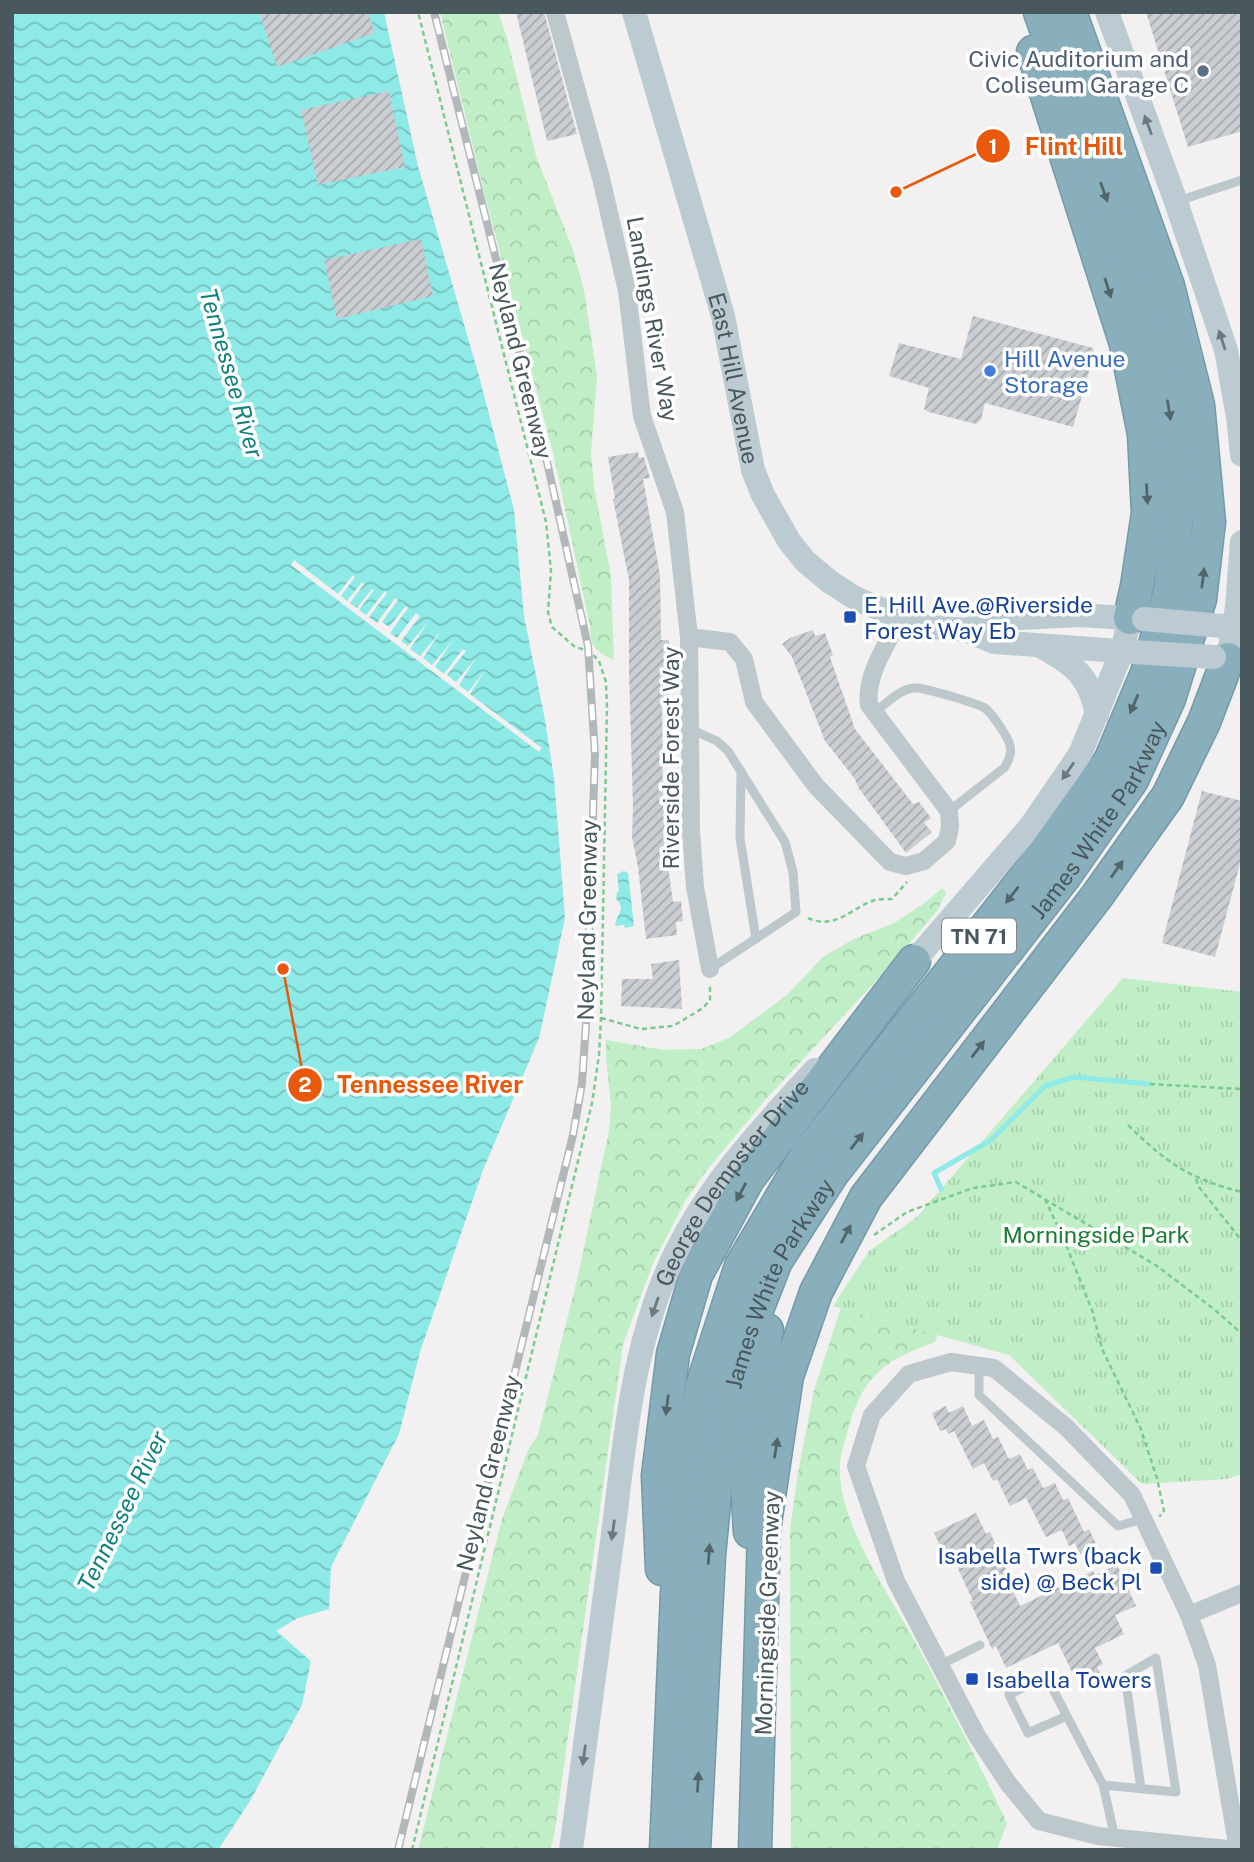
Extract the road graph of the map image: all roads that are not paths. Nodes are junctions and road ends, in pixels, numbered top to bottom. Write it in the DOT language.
graph roads {
  1 [pos="555,12"];
  2 [pos="634,12"];
  3 [pos="1021,12"];
  4 [pos="1040,12"];
  5 [pos="1070,12"];
  6 [pos="1107,12"];
  7 [pos="1242,180"];
  8 [pos="1176,202"];
  9 [pos="1242,455"];
  10 [pos="1242,542"];
  11 [pos="1241,558"];
  12 [pos="900,618"];
  13 [pos="1137,618"];
  14 [pos="1232,627"];
  15 [pos="966,630"];
  16 [pos="689,637"];
  17 [pos="1038,645"];
  18 [pos="1128,652"];
  19 [pos="1228,659"];
  20 [pos="875,712"];
  21 [pos="1097,715"];
  22 [pos="690,729"];
  23 [pos="741,771"];
  24 [pos="949,811"];
  25 [pos="755,939"];
  26 [pos="914,961"];
  27 [pos="710,969"];
  28 [pos="832,1174"];
  29 [pos="979,1366"];
  30 [pos="1143,1519"];
  31 [pos="1242,1593"];
  32 [pos="1189,1615"];
  33 [pos="980,1646"];
  34 [pos="760,1663"];
  35 [pos="940,1665"];
  36 [pos="1067,1716"];
  37 [pos="1103,1785"];
  38 [pos="1141,1788"];
  39 [pos="669,1794"];
  40 [pos="1115,1838"];
  41 [pos="666,1849"];
  42 [pos="755,1849"];
  43 [pos="571,1850"];
  44 [pos="694,1850"];
  45 [pos="1238,1850"];
  1 -- 16 [label="street, Landings River Way"];
  2 -- 12 [label="main road, East Hill Avenue"];
  3 -- 13 [label="highway, one-way"];
  4 -- 39 [label="highway, James White Parkway / TN 71, one-way"];
  28 -- 5 [label="highway, James White Parkway / TN 71, one-way"];
  8 -- 6 [label="main road, one-way"];
  7 -- 8 [label="lane"];
  9 -- 8 [label="main road, one-way"];
  10 -- 11 [label="main road"];
  11 -- 14 [label="main road"];
  12 -- 15 [label="main road, East Hill Avenue"];
  12 -- 20 [label="street"];
  13 -- 14 [label="main road, East Hill Avenue, bridge"];
  13 -- 15 [label="main road, East Hill Avenue"];
  13 -- 18 [label="main road, George Dempster Drive"];
  14 -- 19 [label="main road"];
  15 -- 17 [label="main road, East Hill Avenue"];
  16 -- 22 [label="street, Riverside Forest Way"];
  16 -- 24 [label="street, Riverside Forest Way"];
  17 -- 18 [label="main road, East Hill Avenue"];
  17 -- 21 [label="main road"];
  18 -- 19 [label="main road, East Hill Avenue, bridge"];
  18 -- 21 [label="main road, George Dempster Drive"];
  34 -- 19 [label="highway, one-way"];
  20 -- 24 [label="street"];
  20 -- 24 [label="lane"];
  21 -- 26 [label="main road, George Dempster Drive, one-way"];
  22 -- 23 [label="lane"];
  22 -- 27 [label="street, Riverside Forest Way"];
  23 -- 25 [label="lane"];
  23 -- 25 [label="lane"];
  25 -- 27 [label="lane"];
  26 -- 39 [label="highway, one-way"];
  26 -- 43 [label="main road, George Dempster Drive, one-way"];
  28 -- 34 [label="highway"];
  44 -- 28 [label="highway, James White Parkway / TN 71, one-way"];
  29 -- 30 [label="street"];
  29 -- 30 [label="lane"];
  29 -- 35 [label="street"];
  30 -- 32 [label="street"];
  31 -- 32 [label="street"];
  32 -- 45 [label="street"];
  33 -- 35 [label="lane"];
  34 -- 42 [label="highway"];
  35 -- 40 [label="street"];
  36 -- 36 [label="lane"];
  36 -- 37 [label="lane"];
  37 -- 38 [label="lane"];
  37 -- 40 [label="lane"];
  38 -- 38 [label="lane"];
  39 -- 41 [label="highway, James White Parkway / TN 71"];
  40 -- 45 [label="street"];
}
